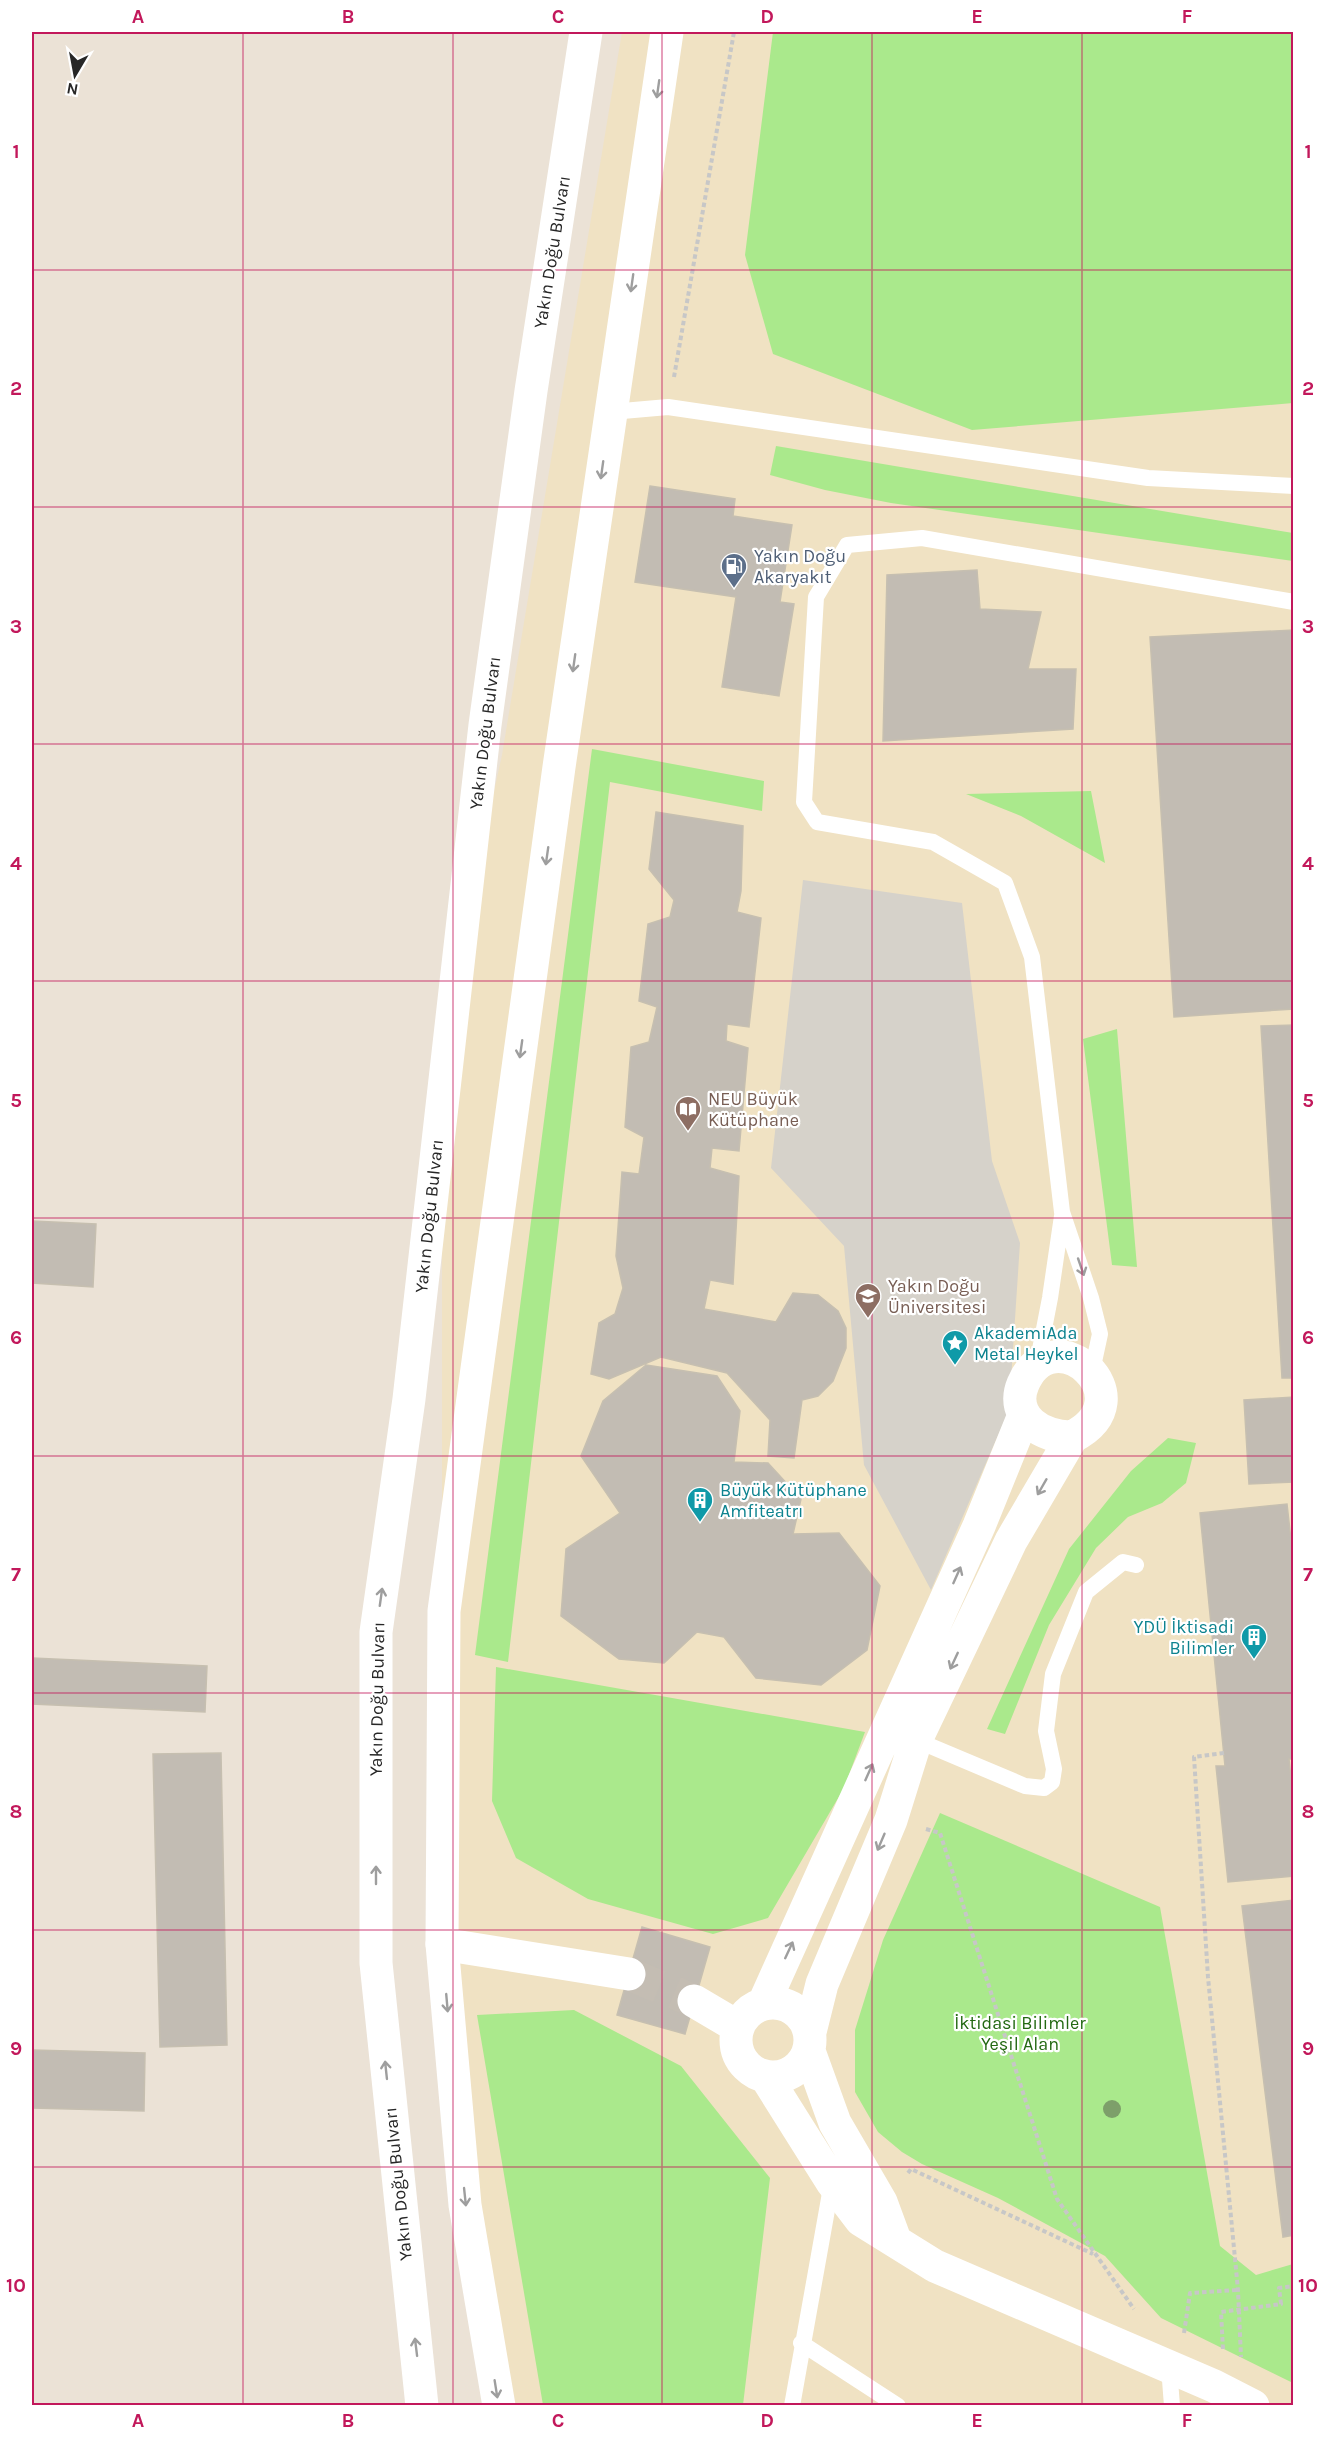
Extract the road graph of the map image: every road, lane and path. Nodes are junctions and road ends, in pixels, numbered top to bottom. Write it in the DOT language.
graph roads {
  1 [pos="586,32"];
  2 [pos="666,32"];
  3 [pos="734,32"];
  4 [pos="668,407"];
  5 [pos="610,412"];
  6 [pos="1293,486"];
  7 [pos="1293,602"];
  8 [pos="1062,1212"];
  9 [pos="1036,1366"];
  10 [pos="1092,1371"];
  11 [pos="1024,1415"];
  12 [pos="1072,1437"];
  13 [pos="1136,1565"];
  14 [pos="916,1740"];
  15 [pos="1224,1753"];
  16 [pos="891,1820"];
  17 [pos="442,1944"];
  18 [pos="629,1974"];
  19 [pos="694,2001"];
  20 [pos="764,2003"];
  21 [pos="738,2027"];
  22 [pos="810,2041"];
  23 [pos="766,2076"];
  24 [pos="832,2182"];
  25 [pos="881,2202"];
  26 [pos="895,2241"];
  27 [pos="1094,2254"];
  28 [pos="1293,2286"];
  29 [pos="1238,2290"];
  30 [pos="1138,2314"];
  31 [pos="1173,2333"];
  32 [pos="801,2343"];
  33 [pos="1242,2359"];
  34 [pos="1223,2361"];
  35 [pos="1168,2367"];
  36 [pos="422,2406"];
  37 [pos="499,2406"];
  38 [pos="792,2406"];
  39 [pos="898,2406"];
  40 [pos="1172,2406"];
  41 [pos="1253,2406"];
  36 -- 1 [label="main road, Yakın Doğu Bulvarı, one-way"];
  2 -- 5 [label="main road, one-way"];
  3 -- 4 [label="path"];
  4 -- 5 [label="lane"];
  4 -- 6 [label="lane"];
  5 -- 17 [label="main road, one-way"];
  7 -- 8 [label="lane"];
  8 -- 9 [label="lane"];
  8 -- 10 [label="lane, one-way"];
  9 -- 10 [label="main road"];
  9 -- 11 [label="main road"];
  10 -- 12 [label="main road"];
  11 -- 12 [label="main road"];
  20 -- 11 [label="main road, one-way"];
  12 -- 14 [label="main road, one-way"];
  13 -- 14 [label="lane"];
  14 -- 16 [label="main road"];
  15 -- 29 [label="path"];
  16 -- 22 [label="main road, one-way"];
  16 -- 27 [label="path"];
  17 -- 18 [label="main road"];
  17 -- 37 [label="main road, one-way"];
  19 -- 21 [label="main road"];
  20 -- 21 [label="main road"];
  20 -- 22 [label="main road"];
  21 -- 23 [label="main road"];
  22 -- 23 [label="main road"];
  22 -- 25 [label="main road"];
  23 -- 24 [label="main road"];
  24 -- 26 [label="main road"];
  24 -- 32 [label="lane"];
  25 -- 26 [label="main road"];
  25 -- 27 [label="path"];
  26 -- 35 [label="main road"];
  27 -- 30 [label="path"];
  28 -- 34 [label="path"];
  29 -- 31 [label="path"];
  29 -- 33 [label="path"];
  32 -- 38 [label="lane"];
  32 -- 39 [label="lane"];
  35 -- 40 [label="lane"];
  35 -- 41 [label="main road"];
}
